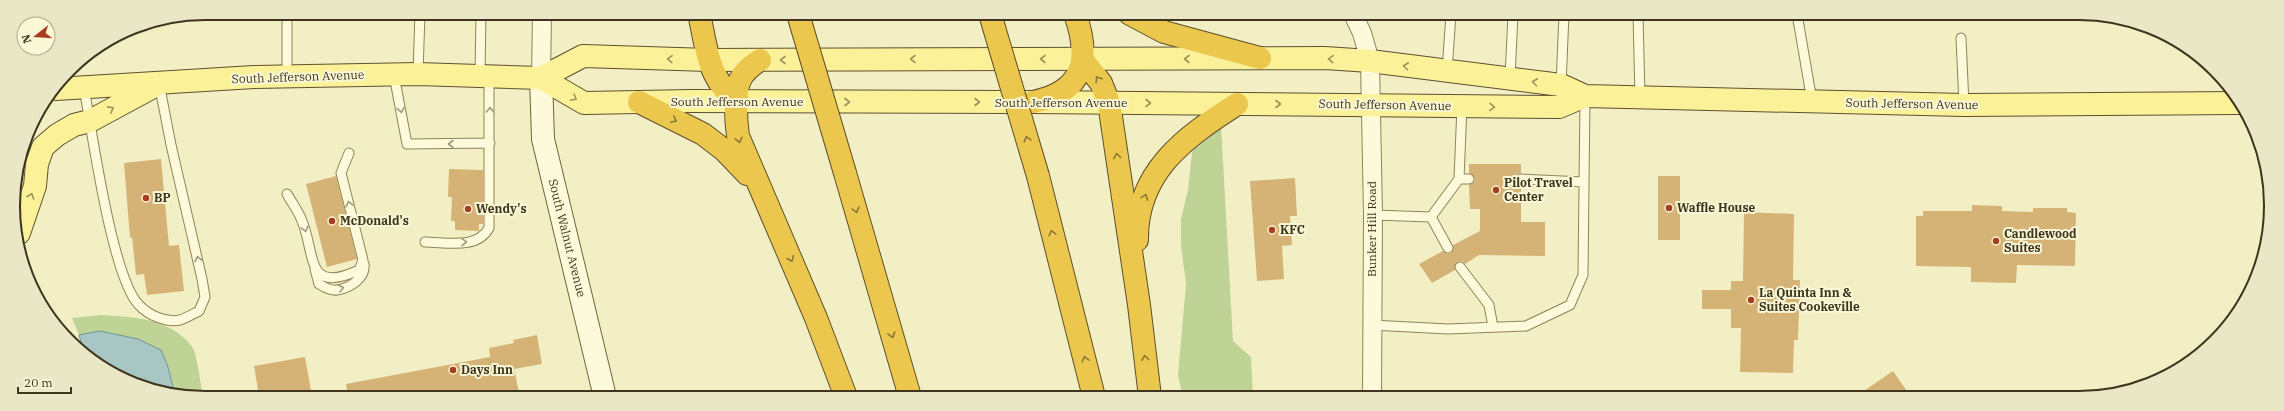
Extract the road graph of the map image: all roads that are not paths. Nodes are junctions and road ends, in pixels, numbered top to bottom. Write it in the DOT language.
graph roads {
  1 [pos="287,20"];
  2 [pos="420,20"];
  3 [pos="481,20"];
  4 [pos="542,20"];
  5 [pos="700,20"];
  6 [pos="800,20"];
  7 [pos="992,20"];
  8 [pos="1077,20"];
  9 [pos="1141,20"];
  10 [pos="1355,20"];
  11 [pos="1450,20"];
  12 [pos="1513,20"];
  13 [pos="1564,20"];
  14 [pos="1638,20"];
  15 [pos="1798,20"];
  16 [pos="1960,38"];
  17 [pos="1260,58"];
  18 [pos="1082,59"];
  19 [pos="709,60"];
  20 [pos="760,60"];
  21 [pos="1370,62"];
  22 [pos="1447,71"];
  23 [pos="418,74"];
  24 [pos="394,75"];
  25 [pos="485,76"];
  26 [pos="287,77"];
  27 [pos="541,78"];
  28 [pos="1510,78"];
  29 [pos="159,83"];
  30 [pos="1561,85"];
  31 [pos="84,88"];
  32 [pos="61,90"];
  33 [pos="1585,96"];
  34 [pos="1640,97"];
  35 [pos="738,101"];
  36 [pos="1812,101"];
  37 [pos="639,102"];
  38 [pos="1033,102"];
  39 [pos="1109,103"];
  40 [pos="1237,104"];
  41 [pos="2234,104"];
  42 [pos="1371,105"];
  43 [pos="1964,105"];
  44 [pos="1462,106"];
  45 [pos="90,121"];
  46 [pos="490,143"];
  47 [pos="350,153"];
  48 [pos="1458,179"];
  49 [pos="1469,179"];
  50 [pos="1521,179"];
  51 [pos="1584,182"];
  52 [pos="760,187"];
  53 [pos="287,194"];
  54 [pos="1373,215"];
  55 [pos="1431,217"];
  56 [pos="21,226"];
  57 [pos="425,242"];
  58 [pos="1448,248"];
  59 [pos="363,260"];
  60 [pos="1460,267"];
  61 [pos="315,269"];
  62 [pos="1139,305"];
  63 [pos="1371,325"];
  64 [pos="1493,327"];
  65 [pos="604,391"];
  66 [pos="844,391"];
  67 [pos="908,391"];
  68 [pos="1092,391"];
  69 [pos="1149,391"];
  70 [pos="1372,391"];
  1 -- 26 [label="lane"];
  2 -- 23 [label="lane"];
  3 -- 25 [label="lane"];
  4 -- 27 [label="street"];
  5 -- 19 [label="highway"];
  6 -- 67 [label="highway, one-way, bridge"];
  68 -- 7 [label="highway, one-way, bridge"];
  8 -- 18 [label="highway"];
  9 -- 17 [label="highway"];
  10 -- 21 [label="street, Bunker Hill Road"];
  11 -- 22 [label="lane"];
  12 -- 28 [label="lane"];
  13 -- 30 [label="lane"];
  14 -- 34 [label="lane"];
  15 -- 36 [label="lane"];
  16 -- 43 [label="lane"];
  17 -- 18 [label="main road, South Jefferson Avenue, one-way"];
  21 -- 17 [label="main road, South Jefferson Avenue, one-way"];
  18 -- 20 [label="main road, South Jefferson Avenue, one-way"];
  18 -- 38 [label="highway"];
  39 -- 18 [label="highway, one-way"];
  19 -- 20 [label="main road, South Jefferson Avenue"];
  19 -- 27 [label="main road, South Jefferson Avenue, one-way"];
  19 -- 35 [label="highway"];
  20 -- 35 [label="highway"];
  22 -- 21 [label="main road, South Jefferson Avenue, one-way"];
  21 -- 42 [label="street, Bunker Hill Road"];
  22 -- 28 [label="main road, South Jefferson Avenue"];
  23 -- 24 [label="main road, South Jefferson Avenue"];
  23 -- 25 [label="main road, South Jefferson Avenue"];
  24 -- 26 [label="main road, South Jefferson Avenue"];
  24 -- 46 [label="lane"];
  25 -- 27 [label="main road, South Jefferson Avenue"];
  46 -- 25 [label="lane, one-way"];
  26 -- 29 [label="main road, South Jefferson Avenue"];
  27 -- 37 [label="main road, South Jefferson Avenue, one-way"];
  27 -- 65 [label="street, South Walnut Avenue"];
  30 -- 28 [label="main road, South Jefferson Avenue, one-way"];
  29 -- 31 [label="main road, South Jefferson Avenue"];
  45 -- 29 [label="main road, one-way"];
  45 -- 29 [label="lane, one-way"];
  30 -- 33 [label="main road, South Jefferson Avenue"];
  31 -- 32 [label="main road, South Jefferson Avenue"];
  31 -- 45 [label="lane"];
  33 -- 34 [label="main road, South Jefferson Avenue"];
  44 -- 33 [label="main road, South Jefferson Avenue, one-way"];
  33 -- 51 [label="lane"];
  34 -- 36 [label="main road, South Jefferson Avenue"];
  35 -- 37 [label="main road, South Jefferson Avenue"];
  35 -- 38 [label="main road, South Jefferson Avenue, one-way"];
  35 -- 52 [label="highway, one-way"];
  36 -- 43 [label="main road, South Jefferson Avenue"];
  37 -- 52 [label="highway, one-way"];
  38 -- 39 [label="main road, South Jefferson Avenue"];
  39 -- 40 [label="main road, South Jefferson Avenue, one-way"];
  62 -- 39 [label="highway, one-way"];
  40 -- 42 [label="main road, South Jefferson Avenue, one-way"];
  62 -- 40 [label="highway, one-way"];
  41 -- 43 [label="main road, South Jefferson Avenue"];
  42 -- 44 [label="main road, South Jefferson Avenue"];
  42 -- 54 [label="street, Bunker Hill Road"];
  44 -- 48 [label="lane"];
  56 -- 45 [label="main road, one-way"];
  57 -- 46 [label="lane, one-way"];
  59 -- 47 [label="lane, one-way"];
  48 -- 49 [label="lane"];
  48 -- 55 [label="lane"];
  50 -- 51 [label="lane"];
  51 -- 64 [label="lane"];
  52 -- 66 [label="highway, one-way"];
  53 -- 61 [label="lane, one-way"];
  54 -- 55 [label="lane"];
  54 -- 63 [label="street, Bunker Hill Road"];
  55 -- 58 [label="lane"];
  59 -- 61 [label="lane"];
  61 -- 59 [label="lane, one-way"];
  60 -- 64 [label="lane"];
  69 -- 62 [label="highway, one-way"];
  63 -- 64 [label="lane"];
  63 -- 70 [label="street, Bunker Hill Road"];
}
